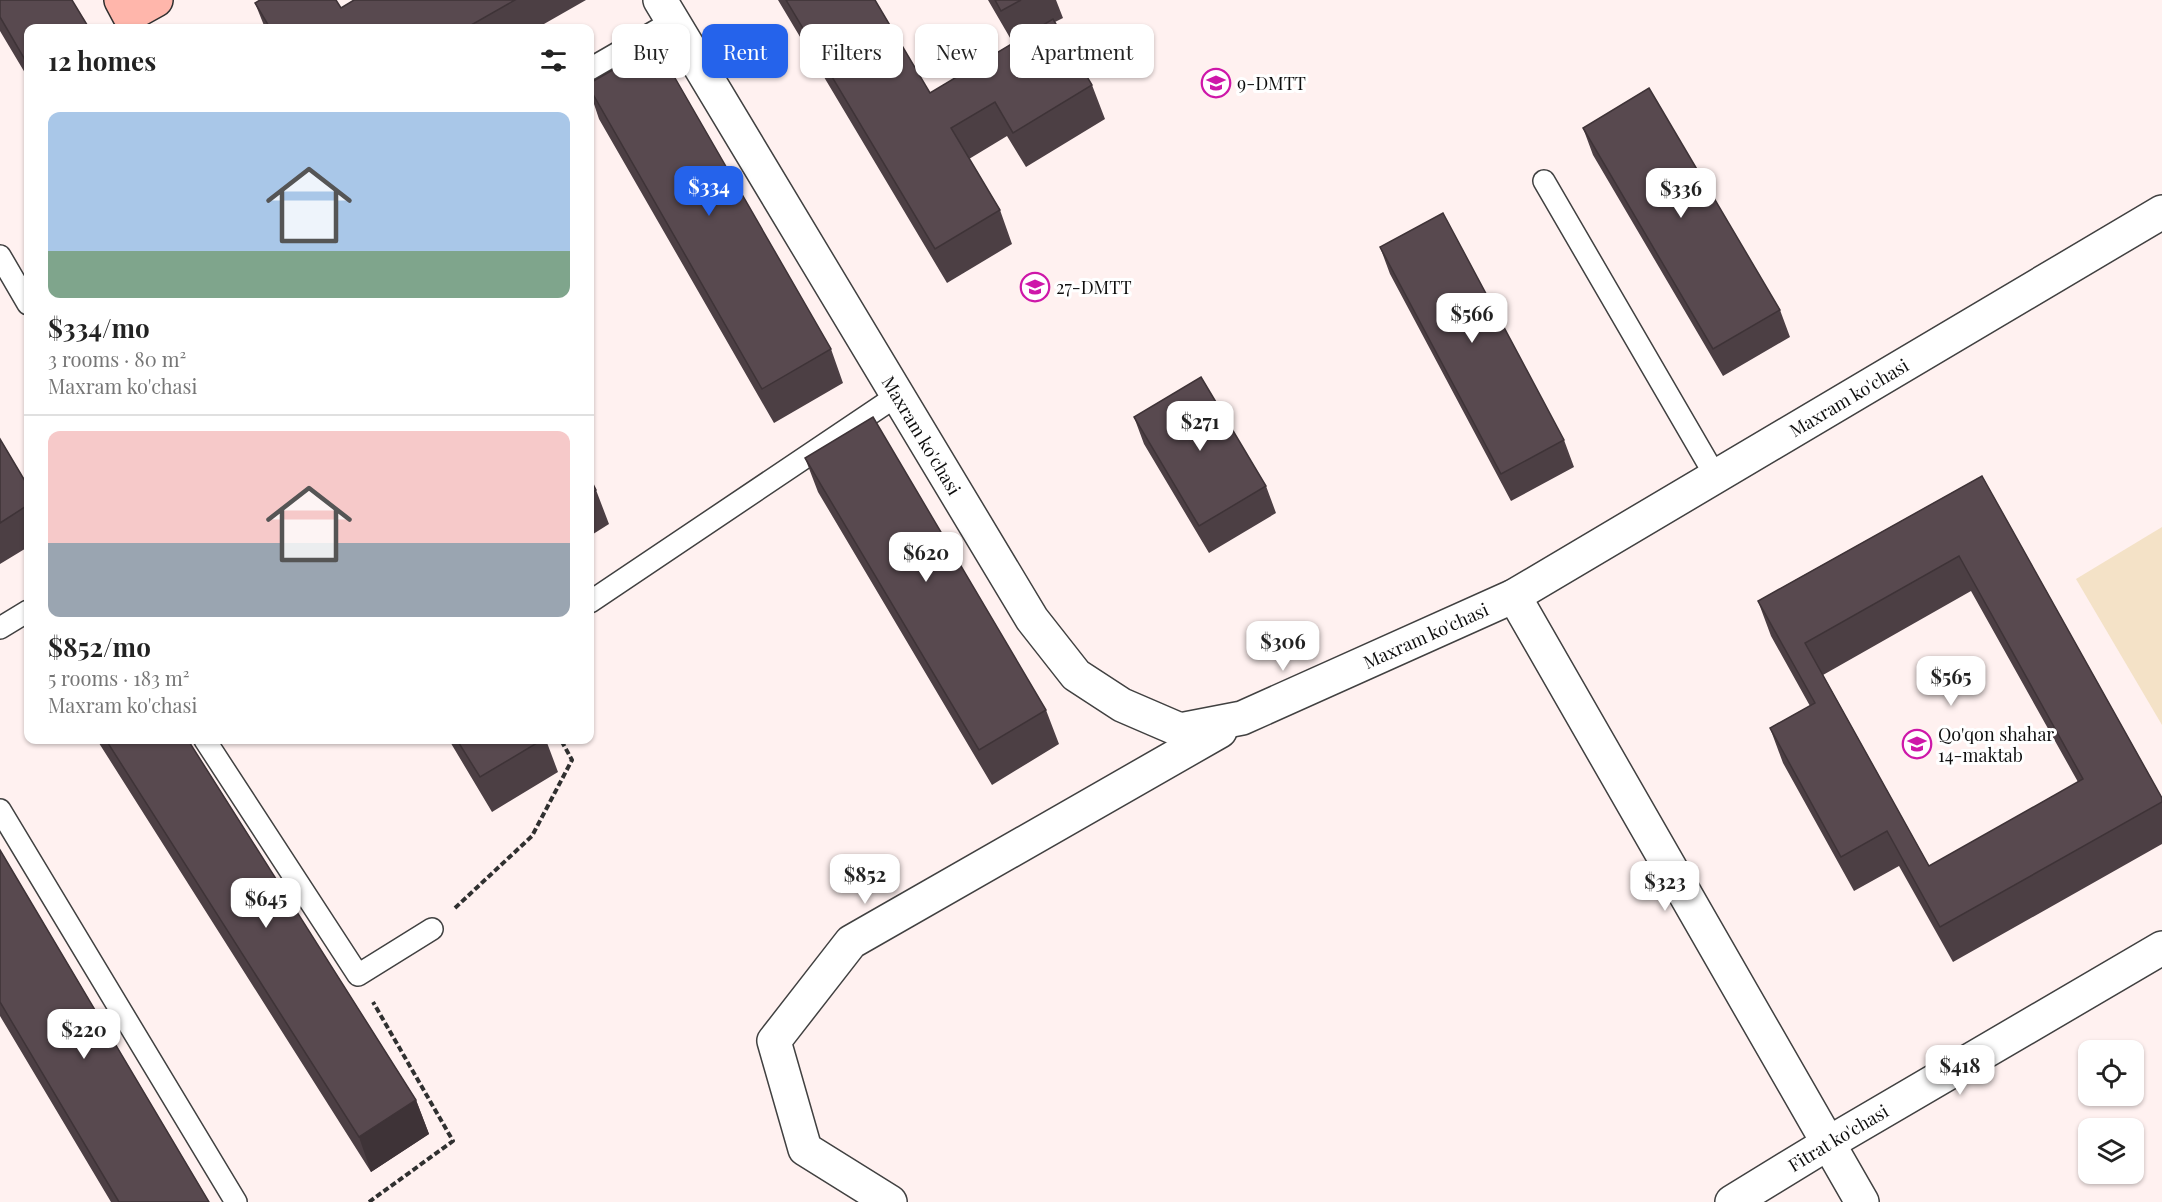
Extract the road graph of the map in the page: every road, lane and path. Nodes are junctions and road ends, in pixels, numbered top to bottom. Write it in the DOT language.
graph roads {
  1 [pos="666,11"];
  2 [pos="594,66"];
  3 [pos="1544,181"];
  4 [pos="2162,212"];
  5 [pos="0,256"];
  6 [pos="24,297"];
  7 [pos="898,395"];
  8 [pos="1716,477"];
  9 [pos="1514,596"];
  10 [pos="594,599"];
  11 [pos="24,613"];
  12 [pos="0,628"];
  13 [pos="1242,718"];
  14 [pos="208,744"];
  15 [pos="563,744"];
  16 [pos="0,810"];
  17 [pos="432,929"];
  18 [pos="2162,948"];
  19 [pos="358,975"];
  20 [pos="1827,1144"];
  21 [pos="236,1202"];
  22 [pos="369,1202"];
  23 [pos="890,1202"];
  24 [pos="1732,1202"];
  25 [pos="1862,1202"];
  1 -- 2 [label="lane"];
  1 -- 7 [label="street, Maxram ko'chasi"];
  3 -- 8 [label="lane"];
  4 -- 8 [label="street, Maxram ko'chasi"];
  5 -- 6 [label="lane"];
  7 -- 10 [label="lane"];
  7 -- 13 [label="street, Maxram ko'chasi"];
  8 -- 9 [label="street, Maxram ko'chasi"];
  9 -- 13 [label="street, Maxram ko'chasi"];
  9 -- 20 [label="street"];
  11 -- 12 [label="lane"];
  13 -- 23 [label="street"];
  14 -- 19 [label="lane"];
  15 -- 17 [label="path"];
  16 -- 21 [label="lane"];
  17 -- 19 [label="lane"];
  18 -- 20 [label="street, Fitrat ko'chasi"];
  19 -- 22 [label="path"];
  20 -- 24 [label="street, Fitrat ko'chasi"];
  20 -- 25 [label="street"];
}
